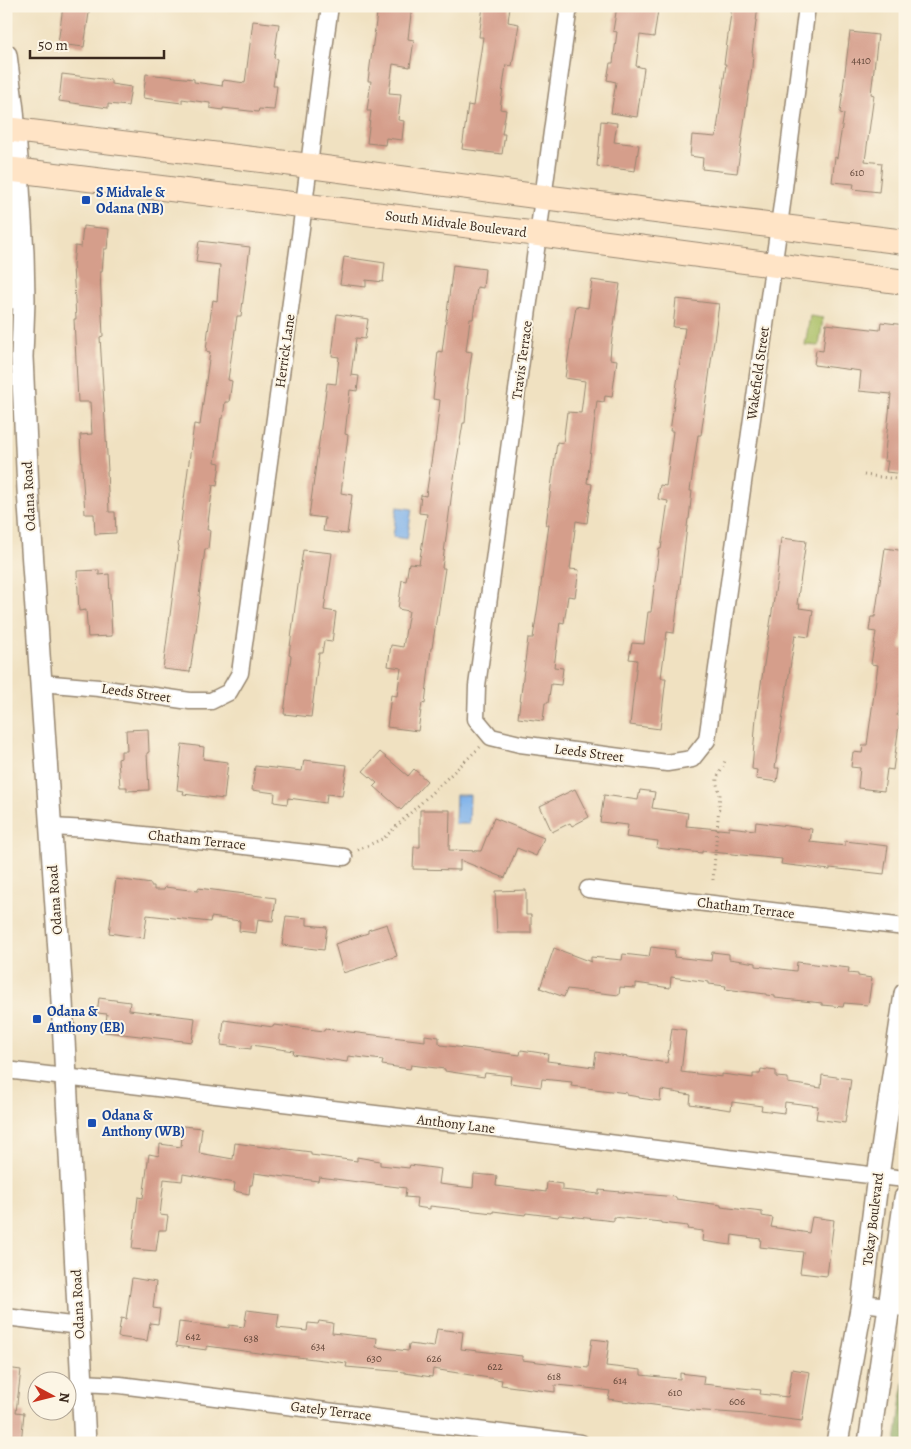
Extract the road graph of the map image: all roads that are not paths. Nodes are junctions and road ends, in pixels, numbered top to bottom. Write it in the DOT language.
graph roads {
  1 [pos="330,6"];
  2 [pos="569,6"];
  3 [pos="807,6"];
  4 [pos="6,55"];
  5 [pos="10,130"];
  6 [pos="310,166"];
  7 [pos="12,170"];
  8 [pos="543,197"];
  9 [pos="304,206"];
  10 [pos="779,226"];
  11 [pos="538,234"];
  12 [pos="6,235"];
  13 [pos="905,242"];
  14 [pos="774,264"];
  15 [pos="905,282"];
  16 [pos="22,357"];
  17 [pos="41,683"];
  18 [pos="229,692"];
  19 [pos="476,714"];
  20 [pos="707,740"];
  21 [pos="51,827"];
  22 [pos="344,857"];
  23 [pos="588,889"];
  24 [pos="905,927"];
  25 [pos="905,994"];
  26 [pos="6,1070"];
  27 [pos="65,1077"];
  28 [pos="878,1176"];
  29 [pos="905,1179"];
  30 [pos="905,1198"];
  31 [pos="862,1303"];
  32 [pos="897,1308"];
  33 [pos="6,1317"];
  34 [pos="79,1326"];
  35 [pos="82,1383"];
  36 [pos="85,1443"];
  37 [pos="581,1443"];
  38 [pos="837,1443"];
  39 [pos="870,1443"];
  1 -- 6 [label="street, Herrick Lane"];
  2 -- 8 [label="street, Travis Terrace"];
  3 -- 10 [label="street, Wakefield Street"];
  4 -- 5 [label="street, Odana Road"];
  5 -- 6 [label="main road"];
  5 -- 7 [label="street, Odana Road"];
  6 -- 8 [label="main road"];
  6 -- 9 [label="street, Herrick Lane"];
  7 -- 9 [label="main road, South Midvale Boulevard"];
  7 -- 16 [label="street, Odana Road"];
  8 -- 10 [label="main road"];
  8 -- 11 [label="street, Travis Terrace"];
  9 -- 11 [label="main road, South Midvale Boulevard"];
  9 -- 18 [label="street, Herrick Lane"];
  10 -- 13 [label="main road"];
  10 -- 14 [label="street, Wakefield Street"];
  11 -- 14 [label="main road, South Midvale Boulevard"];
  11 -- 19 [label="street, Travis Terrace"];
  12 -- 16 [label="street, Odana Road"];
  14 -- 15 [label="main road, South Midvale Boulevard"];
  14 -- 20 [label="street, Wakefield Street"];
  16 -- 17 [label="street, Odana Road"];
  17 -- 18 [label="street, Leeds Street"];
  17 -- 21 [label="street, Odana Road"];
  19 -- 20 [label="street, Leeds Street"];
  21 -- 22 [label="street, Chatham Terrace"];
  21 -- 27 [label="street, Odana Road"];
  23 -- 24 [label="street, Chatham Terrace"];
  25 -- 28 [label="street, Tokay Boulevard"];
  26 -- 27 [label="street, Anthony Lane"];
  27 -- 28 [label="street, Anthony Lane"];
  27 -- 34 [label="street, Odana Road"];
  28 -- 29 [label="street, Anthony Lane"];
  28 -- 31 [label="street, Tokay Boulevard"];
  30 -- 32 [label="street, Tokay Boulevard"];
  31 -- 32 [label="street"];
  31 -- 38 [label="street, Tokay Boulevard"];
  32 -- 39 [label="street, Tokay Boulevard"];
  33 -- 34 [label="street"];
  34 -- 35 [label="street, Odana Road"];
  35 -- 36 [label="street, Odana Road"];
  35 -- 37 [label="street, Gately Terrace"];
}
